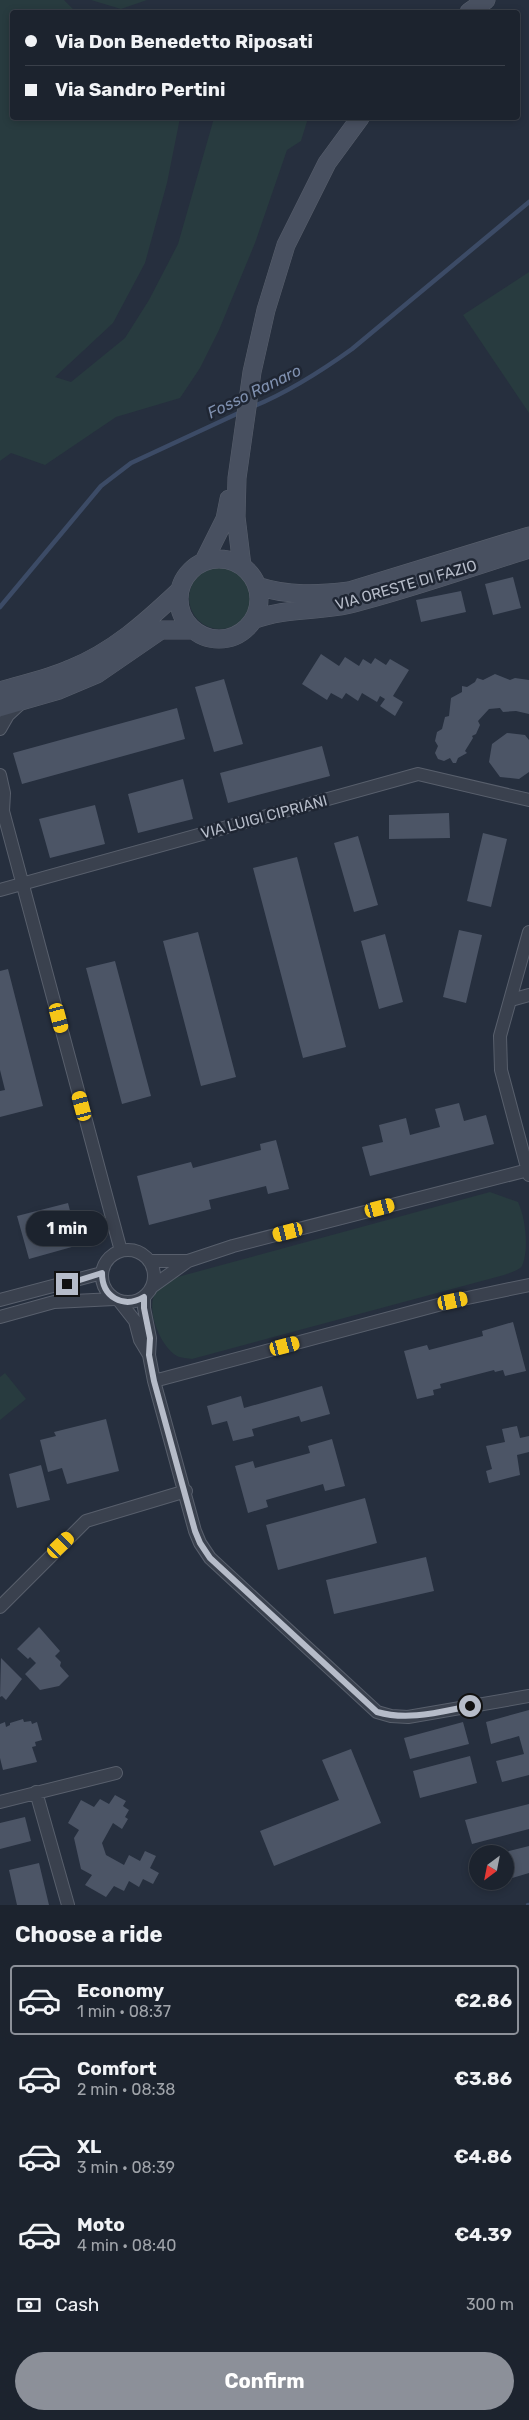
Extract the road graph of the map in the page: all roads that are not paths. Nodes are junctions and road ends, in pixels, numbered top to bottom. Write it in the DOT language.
graph roads {
  1 [pos="486,0"];
  2 [pos="472,10"];
  3 [pos="359,120"];
  4 [pos="237,478"];
  5 [pos="529,536"];
  6 [pos="529,549"];
  7 [pos="204,561"];
  8 [pos="242,566"];
  9 [pos="257,586"];
  10 [pos="179,591"];
  11 [pos="254,620"];
  12 [pos="194,630"];
  13 [pos="0,691"];
  14 [pos="24,700"];
  15 [pos="0,707"];
  16 [pos="0,729"];
  17 [pos="0,775"];
  18 [pos="529,800"];
  19 [pos="2,809"];
  20 [pos="22,884"];
  21 [pos="0,890"];
  22 [pos="529,932"];
  23 [pos="529,995"];
  24 [pos="511,1000"];
  25 [pos="528,1172"];
  26 [pos="121,1251"];
  27 [pos="149,1261"];
  28 [pos="188,1261"];
  29 [pos="102,1273"];
  30 [pos="529,1285"];
  31 [pos="153,1286"];
  32 [pos="144,1297"];
  33 [pos="0,1300"];
  34 [pos="117,1300"];
  35 [pos="0,1317"];
  36 [pos="149,1355"];
  37 [pos="154,1381"];
  38 [pos="186,1491"];
  39 [pos="0,1607"];
  40 [pos="529,1696"];
  41 [pos="116,1773"];
  42 [pos="36,1792"];
  43 [pos="0,1802"];
  44 [pos="68,1905"];
  1 -- 2 [label="main road"];
  3 -- 4 [label="main road"];
  4 -- 7 [label="main road"];
  4 -- 8 [label="main road"];
  5 -- 9 [label="main road, VIA ORESTE DI FAZIO"];
  6 -- 11 [label="main road, VIA ORESTE DI FAZIO"];
  7 -- 8 [label="main road"];
  7 -- 10 [label="main road"];
  8 -- 9 [label="main road"];
  9 -- 11 [label="main road"];
  10 -- 12 [label="main road"];
  10 -- 13 [label="main road"];
  11 -- 12 [label="main road"];
  12 -- 14 [label="main road"];
  14 -- 15 [label="main road"];
  14 -- 16 [label="street"];
  17 -- 19 [label="street"];
  18 -- 20 [label="street, VIA LUIGI CIPRIANI"];
  19 -- 20 [label="street"];
  20 -- 21 [label="street, VIA LUIGI CIPRIANI"];
  20 -- 26 [label="street"];
  22 -- 24 [label="street"];
  23 -- 24 [label="street"];
  24 -- 25 [label="street"];
  25 -- 28 [label="street"];
  26 -- 27 [label="street"];
  26 -- 29 [label="street"];
  27 -- 28 [label="street"];
  27 -- 31 [label="street"];
  28 -- 31 [label="street"];
  29 -- 33 [label="street"];
  29 -- 34 [label="street"];
  30 -- 37 [label="street"];
  31 -- 32 [label="street"];
  32 -- 34 [label="street"];
  32 -- 36 [label="street"];
  34 -- 35 [label="street"];
  34 -- 36 [label="street"];
  36 -- 37 [label="street"];
  37 -- 38 [label="street"];
  38 -- 39 [label="street"];
  38 -- 40 [label="street"];
  41 -- 42 [label="street"];
  42 -- 43 [label="street"];
  42 -- 44 [label="street"];
}
